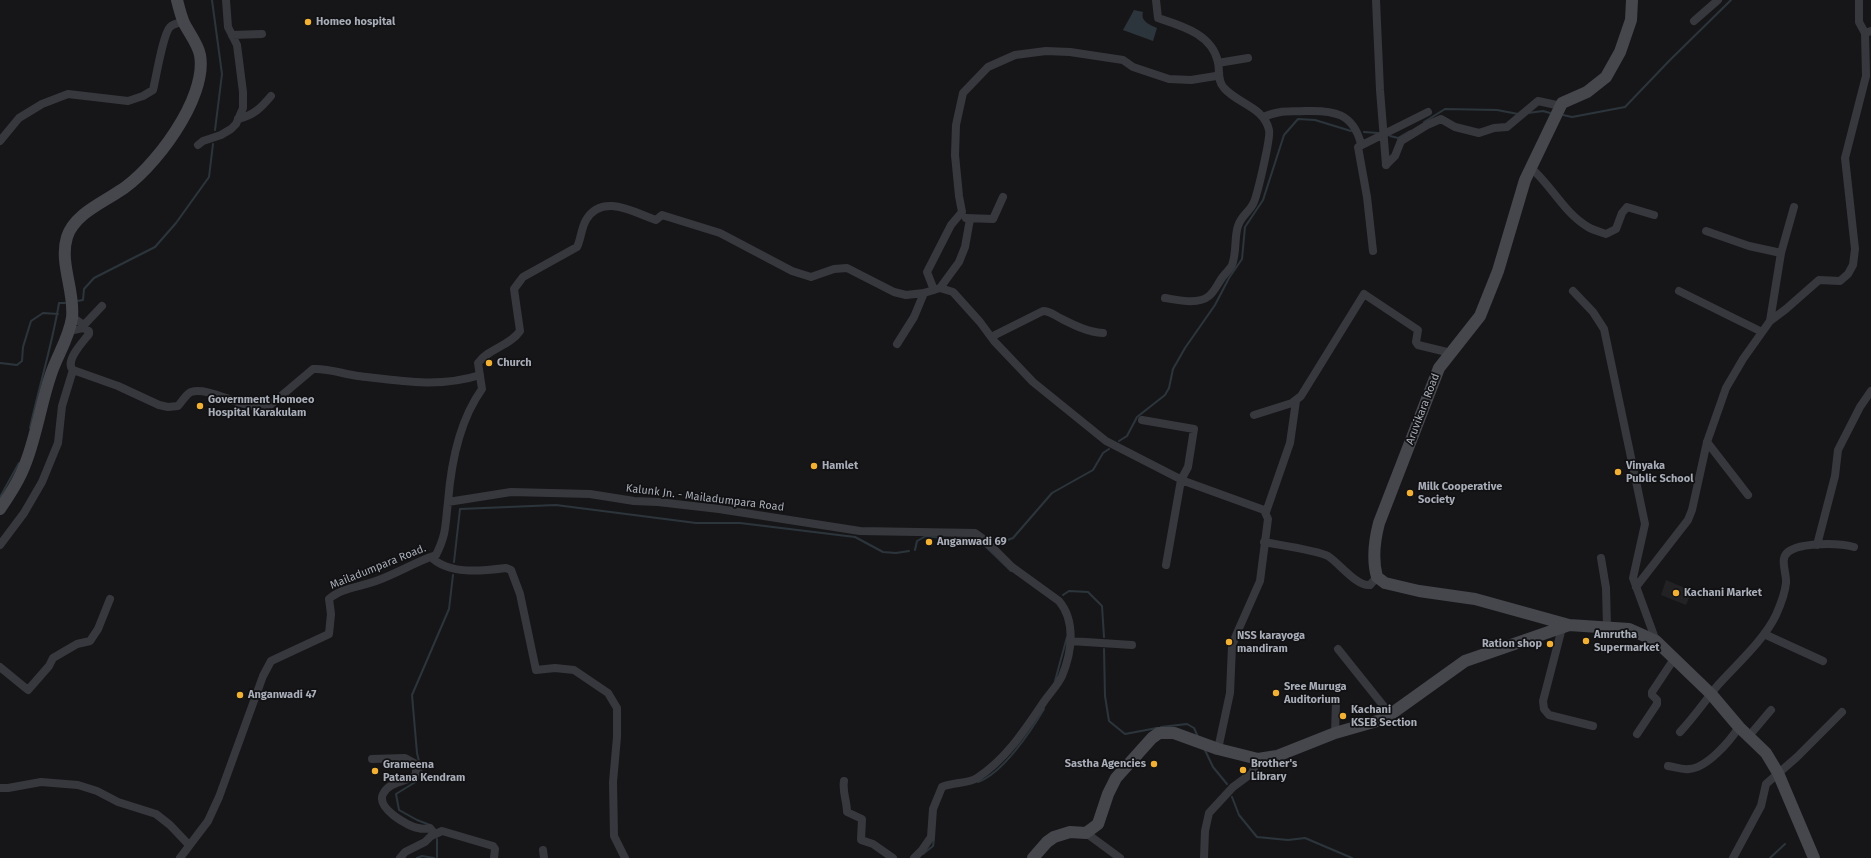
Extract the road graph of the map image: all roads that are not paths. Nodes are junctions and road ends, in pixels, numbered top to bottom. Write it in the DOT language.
graph roads {
  1 [pos="177,0"];
  2 [pos="226,0"];
  3 [pos="1156,0"];
  4 [pos="1376,0"];
  5 [pos="1632,0"];
  6 [pos="1718,0"];
  7 [pos="1859,0"];
  8 [pos="184,22"];
  9 [pos="1694,22"];
  10 [pos="1868,32"];
  11 [pos="262,34"];
  12 [pos="232,35"];
  13 [pos="1248,58"];
  14 [pos="1218,63"];
  15 [pos="1219,73"];
  16 [pos="1868,77"];
  17 [pos="271,96"];
  18 [pos="1561,106"];
  19 [pos="1428,112"];
  20 [pos="1263,117"];
  21 [pos="238,119"];
  22 [pos="1384,134"];
  23 [pos="0,141"];
  24 [pos="1361,144"];
  25 [pos="198,145"];
  26 [pos="1531,168"];
  27 [pos="1003,197"];
  28 [pos="1794,207"];
  29 [pos="962,212"];
  30 [pos="1654,216"];
  31 [pos="970,218"];
  32 [pos="1706,231"];
  33 [pos="1372,251"];
  34 [pos="1781,253"];
  35 [pos="937,289"];
  36 [pos="1572,291"];
  37 [pos="1679,291"];
  38 [pos="924,293"];
  39 [pos="1166,298"];
  40 [pos="102,306"];
  41 [pos="72,317"];
  42 [pos="1770,321"];
  43 [pos="69,331"];
  44 [pos="1103,332"];
  45 [pos="1762,332"];
  46 [pos="991,337"];
  47 [pos="897,344"];
  48 [pos="1451,353"];
  49 [pos="73,370"];
  50 [pos="480,376"];
  51 [pos="1871,391"];
  52 [pos="1296,401"];
  53 [pos="1254,415"];
  54 [pos="1142,420"];
  55 [pos="1706,442"];
  56 [pos="1181,480"];
  57 [pos="1748,494"];
  58 [pos="448,502"];
  59 [pos="0,509"];
  60 [pos="1266,512"];
  61 [pos="1264,542"];
  62 [pos="0,545"];
  63 [pos="1817,545"];
  64 [pos="1854,547"];
  65 [pos="431,557"];
  66 [pos="1601,558"];
  67 [pos="1166,565"];
  68 [pos="1377,577"];
  69 [pos="1636,587"];
  70 [pos="110,599"];
  71 [pos="1565,627"];
  72 [pos="1607,627"];
  73 [pos="1764,634"];
  74 [pos="1070,641"];
  75 [pos="1656,641"];
  76 [pos="1132,645"];
  77 [pos="1338,649"];
  78 [pos="1674,660"];
  79 [pos="1823,661"];
  80 [pos="0,667"];
  81 [pos="1711,694"];
  82 [pos="1336,701"];
  83 [pos="1771,710"];
  84 [pos="1842,712"];
  85 [pos="1390,714"];
  86 [pos="1593,726"];
  87 [pos="1739,727"];
  88 [pos="1680,732"];
  89 [pos="1335,733"];
  90 [pos="1636,734"];
  91 [pos="1749,736"];
  92 [pos="1218,749"];
  93 [pos="372,759"];
  94 [pos="1258,759"];
  95 [pos="1668,766"];
  96 [pos="1778,773"];
  97 [pos="844,782"];
  98 [pos="0,788"];
  99 [pos="1086,833"];
  100 [pos="435,834"];
  101 [pos="189,845"];
  102 [pos="180,858"];
  103 [pos="400,858"];
  104 [pos="494,858"];
  105 [pos="625,858"];
  106 [pos="893,858"];
  107 [pos="914,858"];
  108 [pos="1033,858"];
  109 [pos="1120,858"];
  110 [pos="1204,858"];
  111 [pos="1732,858"];
  112 [pos="1814,858"];
  1 -- 8 [label="main road"];
  2 -- 12 [label="street"];
  3 -- 14 [label="street"];
  4 -- 22 [label="street"];
  5 -- 18 [label="main road"];
  6 -- 9 [label="street"];
  7 -- 10 [label="street"];
  8 -- 23 [label="street"];
  8 -- 41 [label="main road"];
  10 -- 16 [label="street"];
  11 -- 12 [label="street"];
  12 -- 21 [label="street"];
  13 -- 14 [label="street"];
  14 -- 15 [label="street"];
  15 -- 20 [label="street"];
  15 -- 29 [label="street"];
  16 -- 42 [label="street"];
  17 -- 21 [label="street"];
  18 -- 22 [label="street"];
  18 -- 26 [label="main road, Aruvikara Road"];
  19 -- 22 [label="street"];
  20 -- 24 [label="street"];
  20 -- 39 [label="street"];
  21 -- 25 [label="street"];
  22 -- 24 [label="street"];
  24 -- 33 [label="street"];
  26 -- 30 [label="street"];
  26 -- 48 [label="main road, Aruvikara Road"];
  27 -- 31 [label="street"];
  28 -- 34 [label="street"];
  29 -- 31 [label="street"];
  29 -- 35 [label="street"];
  31 -- 35 [label="street"];
  32 -- 34 [label="street"];
  34 -- 42 [label="street"];
  35 -- 38 [label="street"];
  35 -- 46 [label="street"];
  36 -- 69 [label="street"];
  37 -- 45 [label="street"];
  38 -- 47 [label="street"];
  38 -- 50 [label="street, Mailadumpara Road."];
  40 -- 41 [label="street"];
  41 -- 43 [label="main road"];
  42 -- 45 [label="street"];
  43 -- 49 [label="street"];
  43 -- 59 [label="main road"];
  44 -- 46 [label="street"];
  45 -- 55 [label="street"];
  46 -- 56 [label="street"];
  48 -- 52 [label="street"];
  48 -- 68 [label="main road, Aruvikara Road"];
  49 -- 50 [label="street"];
  49 -- 62 [label="street"];
  50 -- 58 [label="street, Mailadumpara Road."];
  51 -- 63 [label="street"];
  52 -- 53 [label="street"];
  52 -- 60 [label="street"];
  54 -- 56 [label="street"];
  55 -- 57 [label="street"];
  55 -- 69 [label="street"];
  56 -- 60 [label="street"];
  56 -- 67 [label="street"];
  58 -- 65 [label="street, Mailadumpara Road."];
  58 -- 74 [label="street, Kalunk Jn. - Mailadumpara Road"];
  60 -- 61 [label="street"];
  61 -- 68 [label="street"];
  61 -- 92 [label="street"];
  63 -- 64 [label="street"];
  63 -- 73 [label="street"];
  65 -- 101 [label="street, Mailadumpara Road."];
  65 -- 105 [label="street"];
  66 -- 72 [label="street"];
  68 -- 71 [label="main road"];
  69 -- 75 [label="street"];
  70 -- 80 [label="street"];
  71 -- 72 [label="main road"];
  71 -- 85 [label="main road"];
  71 -- 86 [label="street"];
  72 -- 75 [label="main road"];
  73 -- 79 [label="street"];
  73 -- 81 [label="street"];
  74 -- 76 [label="street"];
  74 -- 107 [label="street"];
  75 -- 78 [label="main road"];
  77 -- 85 [label="street"];
  78 -- 81 [label="main road"];
  78 -- 90 [label="street"];
  81 -- 87 [label="main road"];
  81 -- 88 [label="street"];
  82 -- 89 [label="street"];
  83 -- 91 [label="street"];
  84 -- 96 [label="street"];
  85 -- 89 [label="main road"];
  87 -- 91 [label="main road"];
  87 -- 95 [label="street"];
  89 -- 94 [label="main road"];
  91 -- 96 [label="main road"];
  92 -- 94 [label="main road"];
  92 -- 99 [label="main road"];
  93 -- 100 [label="street"];
  94 -- 110 [label="street"];
  96 -- 111 [label="street"];
  96 -- 112 [label="main road"];
  97 -- 106 [label="street"];
  98 -- 101 [label="street"];
  99 -- 108 [label="main road"];
  99 -- 109 [label="street"];
  100 -- 103 [label="street"];
  100 -- 104 [label="street"];
  101 -- 102 [label="street, Mailadumpara Road."];
}
